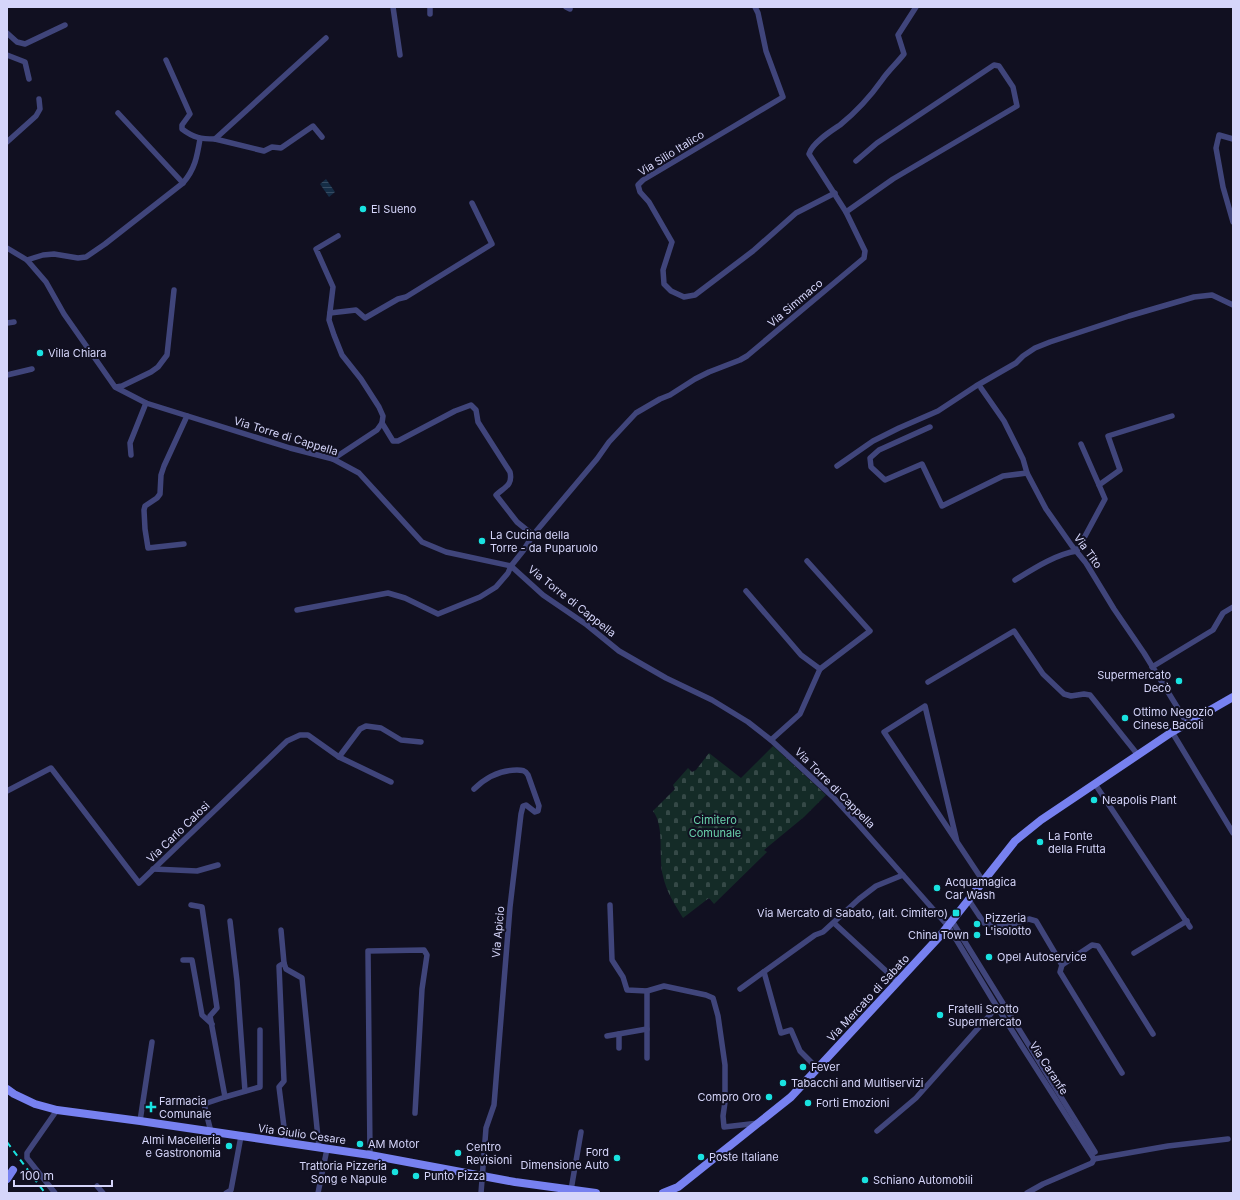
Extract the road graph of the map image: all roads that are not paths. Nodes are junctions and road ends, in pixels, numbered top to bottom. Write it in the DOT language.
graph roads {
  1 [pos="393,7"];
  2 [pos="430,7"];
  3 [pos="755,7"];
  4 [pos="916,7"];
  5 [pos="430,14"];
  6 [pos="65,25"];
  7 [pos="7,33"];
  8 [pos="326,38"];
  9 [pos="7,55"];
  10 [pos="400,55"];
  11 [pos="166,60"];
  12 [pos="29,79"];
  13 [pos="39,99"];
  14 [pos="118,113"];
  15 [pos="322,137"];
  16 [pos="215,138"];
  17 [pos="8,139"];
  18 [pos="200,139"];
  19 [pos="1233,139"];
  20 [pos="856,162"];
  21 [pos="182,183"];
  22 [pos="834,193"];
  23 [pos="472,203"];
  24 [pos="846,212"];
  25 [pos="1233,222"];
  26 [pos="338,236"];
  27 [pos="7,248"];
  28 [pos="27,260"];
  29 [pos="174,290"];
  30 [pos="1233,305"];
  31 [pos="330,313"];
  32 [pos="14,322"];
  33 [pos="7,323"];
  34 [pos="32,369"];
  35 [pos="7,375"];
  36 [pos="115,387"];
  37 [pos="981,388"];
  38 [pos="146,403"];
  39 [pos="187,416"];
  40 [pos="1172,416"];
  41 [pos="382,423"];
  42 [pos="930,427"];
  43 [pos="1081,444"];
  44 [pos="131,454"];
  45 [pos="333,459"];
  46 [pos="837,466"];
  47 [pos="1027,473"];
  48 [pos="1099,485"];
  49 [pos="532,535"];
  50 [pos="184,544"];
  51 [pos="1077,551"];
  52 [pos="807,561"];
  53 [pos="511,566"];
  54 [pos="1014,580"];
  55 [pos="746,591"];
  56 [pos="1233,607"];
  57 [pos="297,610"];
  58 [pos="1152,667"];
  59 [pos="820,669"];
  60 [pos="928,682"];
  61 [pos="1233,698"];
  62 [pos="1187,723"];
  63 [pos="1172,732"];
  64 [pos="771,740"];
  65 [pos="421,742"];
  66 [pos="1138,755"];
  67 [pos="339,757"];
  68 [pos="391,782"];
  69 [pos="1095,784"];
  70 [pos="474,789"];
  71 [pos="7,791"];
  72 [pos="1233,833"];
  73 [pos="957,842"];
  74 [pos="218,865"];
  75 [pos="153,869"];
  76 [pos="903,874"];
  77 [pos="983,881"];
  78 [pos="968,900"];
  79 [pos="191,905"];
  80 [pos="610,905"];
  81 [pos="230,921"];
  82 [pos="1187,921"];
  83 [pos="834,923"];
  84 [pos="950,924"];
  85 [pos="1190,927"];
  86 [pos="281,930"];
  87 [pos="1134,953"];
  88 [pos="183,960"];
  89 [pos="284,963"];
  90 [pos="1062,965"];
  91 [pos="764,972"];
  92 [pos="898,982"];
  93 [pos="740,989"];
  94 [pos="647,991"];
  95 [pos="997,1007"];
  96 [pos="212,1024"];
  97 [pos="647,1029"];
  98 [pos="260,1030"];
  99 [pos="619,1034"];
  100 [pos="1153,1034"];
  101 [pos="607,1036"];
  102 [pos="152,1042"];
  103 [pos="619,1048"];
  104 [pos="647,1058"];
  105 [pos="818,1068"];
  106 [pos="1122,1073"];
  107 [pos="7,1089"];
  108 [pos="245,1091"];
  109 [pos="225,1097"];
  110 [pos="57,1110"];
  111 [pos="415,1112"];
  112 [pos="140,1121"];
  113 [pos="759,1122"];
  114 [pos="876,1131"];
  115 [pos="210,1132"];
  116 [pos="581,1132"];
  117 [pos="241,1136"];
  118 [pos="1228,1139"];
  119 [pos="286,1143"];
  120 [pos="323,1148"];
  121 [pos="1095,1152"];
  122 [pos="370,1155"];
  123 [pos="1094,1159"];
  124 [pos="10,1168"];
  125 [pos="483,1176"];
  126 [pos="7,1179"];
  127 [pos="97,1186"];
  128 [pos="678,1187"];
  129 [pos="571,1190"];
  130 [pos="55,1193"];
  131 [pos="103,1193"];
  132 [pos="226,1193"];
  133 [pos="318,1193"];
  134 [pos="481,1193"];
  135 [pos="596,1193"];
  136 [pos="663,1193"];
  137 [pos="670,1193"];
  138 [pos="1027,1193"];
  1 -- 10 [label="street"];
  2 -- 5 [label="street"];
  3 -- 22 [label="street, Via Silio Italico"];
  4 -- 22 [label="street, Via Simmaco"];
  6 -- 7 [label="street"];
  8 -- 16 [label="street"];
  9 -- 12 [label="street"];
  11 -- 18 [label="street"];
  13 -- 17 [label="street"];
  14 -- 21 [label="street"];
  15 -- 16 [label="street"];
  16 -- 18 [label="street"];
  18 -- 21 [label="street"];
  19 -- 25 [label="street"];
  20 -- 24 [label="street"];
  21 -- 28 [label="street"];
  22 -- 24 [label="street, Via Simmaco"];
  23 -- 31 [label="street"];
  24 -- 49 [label="street, Via Simmaco"];
  26 -- 31 [label="street"];
  27 -- 28 [label="street, Via Torre di Cappella"];
  28 -- 36 [label="street, Via Torre di Cappella"];
  29 -- 36 [label="street"];
  30 -- 46 [label="street"];
  31 -- 41 [label="street"];
  32 -- 33 [label="street"];
  34 -- 35 [label="street"];
  36 -- 38 [label="street, Via Torre di Cappella"];
  37 -- 47 [label="street, Via Tito"];
  38 -- 39 [label="street, Via Torre di Cappella"];
  38 -- 44 [label="street"];
  39 -- 45 [label="street, Via Torre di Cappella"];
  39 -- 50 [label="street"];
  40 -- 48 [label="street"];
  41 -- 45 [label="street"];
  41 -- 49 [label="street"];
  42 -- 47 [label="street"];
  43 -- 48 [label="street"];
  45 -- 53 [label="street, Via Torre di Cappella"];
  47 -- 51 [label="street, Via Tito"];
  48 -- 51 [label="street"];
  49 -- 53 [label="street, Via Simmaco"];
  51 -- 54 [label="street"];
  51 -- 58 [label="street, Via Tito"];
  52 -- 59 [label="street"];
  53 -- 57 [label="street, Via Simmaco"];
  53 -- 64 [label="street, Via Torre di Cappella"];
  55 -- 59 [label="street"];
  56 -- 58 [label="street"];
  58 -- 62 [label="street, Via Tito"];
  59 -- 64 [label="street"];
  60 -- 66 [label="street"];
  61 -- 62 [label="street, Via Mercato di Sabato"];
  62 -- 63 [label="street, Via Mercato di Sabato"];
  63 -- 66 [label="street, Via Mercato di Sabato"];
  63 -- 72 [label="street"];
  64 -- 76 [label="street, Via Torre di Cappella"];
  65 -- 67 [label="street"];
  66 -- 69 [label="street, Via Mercato di Sabato"];
  67 -- 68 [label="street, Via Carlo Calosi"];
  67 -- 75 [label="street, Via Carlo Calosi"];
  69 -- 77 [label="street, Via Mercato di Sabato"];
  69 -- 82 [label="street"];
  70 -- 125 [label="street, Via Apicio"];
  71 -- 75 [label="street, Via Carlo Calosi"];
  73 -- 73 [label="street"];
  73 -- 77 [label="street"];
  74 -- 75 [label="street"];
  76 -- 83 [label="street"];
  76 -- 84 [label="street, Via Torre di Cappella"];
  77 -- 78 [label="street, Via Mercato di Sabato"];
  78 -- 84 [label="street, Via Mercato di Sabato"];
  78 -- 90 [label="street"];
  79 -- 96 [label="street"];
  80 -- 94 [label="street"];
  81 -- 108 [label="street"];
  82 -- 85 [label="street"];
  82 -- 87 [label="street"];
  83 -- 91 [label="street"];
  83 -- 92 [label="street"];
  84 -- 92 [label="street, Via Mercato di Sabato"];
  84 -- 95 [label="street, Via Caranfe"];
  84 -- 121 [label="street"];
  86 -- 89 [label="street"];
  88 -- 96 [label="street"];
  89 -- 119 [label="street"];
  89 -- 120 [label="street"];
  90 -- 100 [label="street"];
  90 -- 106 [label="street"];
  91 -- 93 [label="street"];
  91 -- 105 [label="street"];
  92 -- 105 [label="street, Via Mercato di Sabato"];
  94 -- 97 [label="street"];
  94 -- 113 [label="street"];
  95 -- 114 [label="street"];
  95 -- 123 [label="street, Via Caranfe"];
  96 -- 109 [label="street"];
  97 -- 99 [label="street"];
  97 -- 104 [label="street"];
  98 -- 108 [label="street"];
  99 -- 101 [label="street"];
  99 -- 103 [label="street"];
  102 -- 112 [label="street"];
  105 -- 113 [label="street, Via Mercato di Sabato"];
  107 -- 110 [label="street, Via Giulio Cesare"];
  108 -- 109 [label="street"];
  109 -- 115 [label="street"];
  110 -- 112 [label="street, Via Giulio Cesare"];
  110 -- 130 [label="street"];
  111 -- 122 [label="street"];
  112 -- 115 [label="street, Via Giulio Cesare"];
  113 -- 128 [label="street, Via Mercato di Sabato"];
  115 -- 117 [label="street, Via Giulio Cesare"];
  116 -- 129 [label="street"];
  117 -- 119 [label="street, Via Giulio Cesare"];
  117 -- 132 [label="street"];
  118 -- 123 [label="street"];
  119 -- 120 [label="street, Via Giulio Cesare"];
  120 -- 122 [label="street, Via Giulio Cesare"];
  120 -- 133 [label="street"];
  122 -- 125 [label="street, Via Giulio Cesare"];
  123 -- 138 [label="street"];
  124 -- 126 [label="street"];
  125 -- 129 [label="street, Via Giulio Cesare"];
  125 -- 134 [label="street"];
  127 -- 131 [label="street"];
  128 -- 136 [label="street, Via Mercato di Sabato"];
  128 -- 137 [label="street"];
  129 -- 135 [label="street, Via Giulio Cesare"];
}
